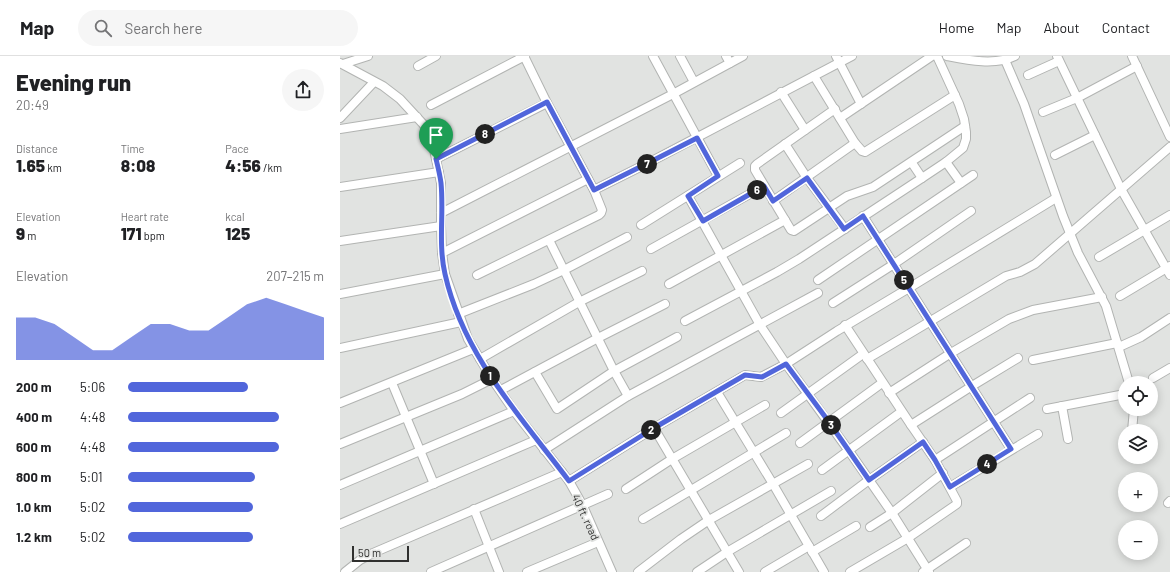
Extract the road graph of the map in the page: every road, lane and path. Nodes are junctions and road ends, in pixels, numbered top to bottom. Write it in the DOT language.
graph roads {
  1 [pos="368,56"];
  2 [pos="436,56"];
  3 [pos="524,56"];
  4 [pos="653,56"];
  5 [pos="680,56"];
  6 [pos="743,56"];
  7 [pos="852,56"];
  8 [pos="932,56"];
  9 [pos="937,56"];
  10 [pos="947,56"];
  11 [pos="1015,56"];
  12 [pos="1132,56"];
  13 [pos="1058,58"];
  14 [pos="989,59"];
  15 [pos="728,60"];
  16 [pos="837,60"];
  17 [pos="1005,60"];
  18 [pos="342,63"];
  19 [pos="418,66"];
  20 [pos="1137,66"];
  21 [pos="1028,75"];
  22 [pos="814,76"];
  23 [pos="374,82"];
  24 [pos="694,82"];
  25 [pos="781,92"];
  26 [pos="673,94"];
  27 [pos="955,95"];
  28 [pos="1077,98"];
  29 [pos="547,102"];
  30 [pos="862,104"];
  31 [pos="431,105"];
  32 [pos="835,109"];
  33 [pos="1043,112"];
  34 [pos="417,117"];
  35 [pos="340,118"];
  36 [pos="840,118"];
  37 [pos="965,126"];
  38 [pos="340,129"];
  39 [pos="805,130"];
  40 [pos="1095,135"];
  41 [pos="1170,136"];
  42 [pos="697,138"];
  43 [pos="855,143"];
  44 [pos="785,144"];
  45 [pos="570,146"];
  46 [pos="1170,147"];
  47 [pos="1055,155"];
  48 [pos="436,159"];
  49 [pos="946,162"];
  50 [pos="740,163"];
  51 [pos="912,163"];
  52 [pos="439,172"];
  53 [pos="974,175"];
  54 [pos="718,176"];
  55 [pos="807,178"];
  56 [pos="922,178"];
  57 [pos="588,179"];
  58 [pos="961,183"];
  59 [pos="764,186"];
  60 [pos="340,187"];
  61 [pos="594,190"];
  62 [pos="1121,190"];
  63 [pos="688,196"];
  64 [pos="1056,198"];
  65 [pos="773,201"];
  66 [pos="829,208"];
  67 [pos="971,211"];
  68 [pos="441,214"];
  69 [pos="1170,215"];
  70 [pos="863,216"];
  71 [pos="785,220"];
  72 [pos="703,221"];
  73 [pos="641,225"];
  74 [pos="441,226"];
  75 [pos="844,229"];
  76 [pos="1144,230"];
  77 [pos="1071,234"];
  78 [pos="627,237"];
  79 [pos="549,240"];
  80 [pos="878,240"];
  81 [pos="340,241"];
  82 [pos="651,250"];
  83 [pos="442,253"];
  84 [pos="722,255"];
  85 [pos="1098,257"];
  86 [pos="894,264"];
  87 [pos="564,270"];
  88 [pos="1169,270"];
  89 [pos="642,272"];
  90 [pos="445,274"];
  91 [pos="477,275"];
  92 [pos="818,280"];
  93 [pos="669,284"];
  94 [pos="909,288"];
  95 [pos="741,291"];
  96 [pos="818,293"];
  97 [pos="340,294"];
  98 [pos="1120,296"];
  99 [pos="1102,297"];
  100 [pos="579,302"];
  101 [pos="832,303"];
  102 [pos="665,304"];
  103 [pos="458,314"];
  104 [pos="1170,318"];
  105 [pos="684,321"];
  106 [pos="930,321"];
  107 [pos="461,322"];
  108 [pos="760,325"];
  109 [pos="845,326"];
  110 [pos="598,338"];
  111 [pos="678,338"];
  112 [pos="1118,345"];
  113 [pos="340,348"];
  114 [pos="473,349"];
  115 [pos="951,353"];
  116 [pos="865,357"];
  117 [pos="1018,358"];
  118 [pos="480,359"];
  119 [pos="1033,360"];
  120 [pos="786,364"];
  121 [pos="1170,368"];
  122 [pos="614,371"];
  123 [pos="534,372"];
  124 [pos="1126,376"];
  125 [pos="1156,376"];
  126 [pos="492,379"];
  127 [pos="392,383"];
  128 [pos="882,383"];
  129 [pos="972,386"];
  130 [pos="500,390"];
  131 [pos="717,392"];
  132 [pos="808,393"];
  133 [pos="889,393"];
  134 [pos="1118,395"];
  135 [pos="628,396"];
  136 [pos="1030,398"];
  137 [pos="340,403"];
  138 [pos="765,405"];
  139 [pos="1062,406"];
  140 [pos="1047,409"];
  141 [pos="514,411"];
  142 [pos="902,412"];
  143 [pos="781,413"];
  144 [pos="406,416"];
  145 [pos="993,421"];
  146 [pos="736,422"];
  147 [pos="829,422"];
  148 [pos="911,425"];
  149 [pos="654,428"];
  150 [pos="786,433"];
  151 [pos="1038,434"];
  152 [pos="1068,439"];
  153 [pos="536,440"];
  154 [pos="923,442"];
  155 [pos="800,443"];
  156 [pos="340,444"];
  157 [pos="1011,449"];
  158 [pos="544,450"];
  159 [pos="849,450"];
  160 [pos="420,451"];
  161 [pos="754,452"];
  162 [pos="672,459"];
  163 [pos="935,460"];
  164 [pos="808,464"];
  165 [pos="822,470"];
  166 [pos="562,472"];
  167 [pos="943,473"];
  168 [pos="869,480"];
  169 [pos="569,481"];
  170 [pos="434,484"];
  171 [pos="773,484"];
  172 [pos="340,485"];
  173 [pos="950,487"];
  174 [pos="626,489"];
  175 [pos="691,490"];
  176 [pos="830,491"];
  177 [pos="608,494"];
  178 [pos="583,506"];
  179 [pos="474,509"];
  180 [pos="892,513"];
  181 [pos="790,515"];
  182 [pos="821,516"];
  183 [pos="643,519"];
  184 [pos="709,520"];
  185 [pos="340,524"];
  186 [pos="856,526"];
  187 [pos="870,528"];
  188 [pos="908,538"];
  189 [pos="598,542"];
  190 [pos="966,543"];
  191 [pos="489,547"];
  192 [pos="810,549"];
  193 [pos="727,552"];
  194 [pos="926,571"];
  195 [pos="345,572"];
  196 [pos="431,572"];
  197 [pos="499,572"];
  198 [pos="527,572"];
  199 [pos="612,572"];
  200 [pos="638,572"];
  201 [pos="697,572"];
  202 [pos="739,572"];
  203 [pos="765,572"];
  204 [pos="824,572"];
  205 [pos="850,572"];
  1 -- 18 [label="street"];
  2 -- 19 [label="street"];
  3 -- 29 [label="street"];
  3 -- 31 [label="street"];
  4 -- 26 [label="street"];
  5 -- 24 [label="street"];
  6 -- 15 [label="street"];
  7 -- 16 [label="street"];
  8 -- 30 [label="street"];
  9 -- 27 [label="street"];
  10 -- 14 [label="street"];
  11 -- 17 [label="street"];
  12 -- 20 [label="street"];
  13 -- 21 [label="street"];
  13 -- 28 [label="street"];
  14 -- 17 [label="street"];
  15 -- 24 [label="street"];
  16 -- 22 [label="street"];
  16 -- 30 [label="street"];
  17 -- 64 [label="street"];
  18 -- 23 [label="street, 40 ft. road"];
  20 -- 28 [label="street"];
  20 -- 41 [label="street"];
  22 -- 25 [label="street"];
  22 -- 32 [label="street"];
  23 -- 34 [label="street, 40 ft. road"];
  23 -- 35 [label="street"];
  24 -- 26 [label="street"];
  25 -- 39 [label="street"];
  25 -- 42 [label="street"];
  26 -- 42 [label="street"];
  26 -- 45 [label="street"];
  27 -- 37 [label="street"];
  27 -- 43 [label="street"];
  28 -- 33 [label="street"];
  28 -- 40 [label="street"];
  29 -- 45 [label="street"];
  29 -- 48 [label="street"];
  30 -- 36 [label="street"];
  32 -- 36 [label="street"];
  32 -- 39 [label="street"];
  34 -- 38 [label="street"];
  34 -- 48 [label="street, 40 ft. road"];
  36 -- 43 [label="street"];
  37 -- 49 [label="street"];
  37 -- 51 [label="street"];
  39 -- 44 [label="street"];
  40 -- 47 [label="street"];
  40 -- 62 [label="street"];
  42 -- 54 [label="street"];
  42 -- 61 [label="street"];
  43 -- 55 [label="street"];
  44 -- 55 [label="street"];
  44 -- 59 [label="street"];
  45 -- 57 [label="street"];
  45 -- 68 [label="street"];
  46 -- 62 [label="street"];
  48 -- 52 [label="street, 40 ft. road"];
  49 -- 56 [label="street"];
  49 -- 58 [label="street"];
  50 -- 54 [label="street"];
  51 -- 56 [label="street"];
  51 -- 66 [label="street"];
  52 -- 60 [label="street"];
  52 -- 68 [label="street, 40 ft. road"];
  53 -- 58 [label="street"];
  54 -- 63 [label="street"];
  55 -- 65 [label="street"];
  55 -- 66 [label="street"];
  56 -- 70 [label="street"];
  57 -- 61 [label="street"];
  57 -- 83 [label="street"];
  58 -- 80 [label="street"];
  59 -- 65 [label="street"];
  59 -- 72 [label="street"];
  61 -- 79 [label="street"];
  62 -- 76 [label="street"];
  62 -- 77 [label="street"];
  63 -- 72 [label="street"];
  63 -- 73 [label="street"];
  64 -- 77 [label="street"];
  64 -- 94 [label="street"];
  65 -- 71 [label="street"];
  66 -- 71 [label="street"];
  66 -- 75 [label="street"];
  67 -- 86 [label="street"];
  68 -- 74 [label="street, 40 ft. road"];
  69 -- 76 [label="street"];
  70 -- 75 [label="street"];
  70 -- 80 [label="street"];
  71 -- 84 [label="street"];
  72 -- 82 [label="street"];
  72 -- 84 [label="street"];
  74 -- 81 [label="street"];
  74 -- 83 [label="street, 40 ft. road"];
  75 -- 95 [label="street"];
  76 -- 85 [label="street"];
  76 -- 88 [label="street"];
  77 -- 99 [label="street"];
  77 -- 106 [label="street"];
  78 -- 87 [label="street"];
  79 -- 87 [label="street"];
  79 -- 91 [label="street"];
  80 -- 86 [label="street"];
  80 -- 92 [label="street"];
  83 -- 90 [label="street, 40 ft. road"];
  84 -- 93 [label="street"];
  84 -- 95 [label="street"];
  86 -- 94 [label="street"];
  86 -- 101 [label="street"];
  87 -- 100 [label="street"];
  87 -- 103 [label="street"];
  88 -- 98 [label="street"];
  89 -- 100 [label="street"];
  90 -- 97 [label="street"];
  90 -- 103 [label="street, 40 ft. road"];
  94 -- 106 [label="street"];
  94 -- 109 [label="street"];
  95 -- 105 [label="street"];
  95 -- 108 [label="street"];
  96 -- 108 [label="street"];
  99 -- 112 [label="street"];
  99 -- 115 [label="street"];
  100 -- 110 [label="street"];
  100 -- 118 [label="street"];
  102 -- 110 [label="street"];
  103 -- 107 [label="street, 40 ft. road"];
  104 -- 112 [label="street"];
  106 -- 115 [label="street"];
  106 -- 116 [label="street"];
  107 -- 113 [label="street"];
  107 -- 114 [label="street, 40 ft. road"];
  108 -- 120 [label="street"];
  108 -- 135 [label="street"];
  109 -- 116 [label="street"];
  109 -- 120 [label="street"];
  110 -- 122 [label="street"];
  110 -- 123 [label="street"];
  111 -- 122 [label="street"];
  112 -- 119 [label="street"];
  112 -- 124 [label="street"];
  114 -- 118 [label="street, 40 ft. road"];
  114 -- 127 [label="street"];
  115 -- 129 [label="street"];
  115 -- 133 [label="street"];
  116 -- 128 [label="street"];
  116 -- 132 [label="street"];
  117 -- 129 [label="street"];
  118 -- 126 [label="street, 40 ft. road"];
  120 -- 131 [label="street"];
  120 -- 132 [label="street"];
  121 -- 125 [label="street"];
  122 -- 123 [label="street"];
  122 -- 135 [label="street"];
  123 -- 130 [label="street"];
  126 -- 130 [label="street, 40 ft. road"];
  126 -- 144 [label="street"];
  127 -- 137 [label="street"];
  127 -- 144 [label="street"];
  128 -- 133 [label="street"];
  128 -- 147 [label="street"];
  129 -- 145 [label="street"];
  129 -- 148 [label="street"];
  130 -- 141 [label="street, 40 ft. road"];
  131 -- 146 [label="street"];
  131 -- 149 [label="street"];
  132 -- 143 [label="street"];
  132 -- 147 [label="street"];
  133 -- 142 [label="street"];
  134 -- 139 [label="street"];
  135 -- 158 [label="street"];
  136 -- 145 [label="street"];
  138 -- 146 [label="street"];
  139 -- 140 [label="street"];
  139 -- 152 [label="street"];
  141 -- 153 [label="street, 40 ft. road"];
  141 -- 160 [label="street"];
  142 -- 148 [label="street"];
  142 -- 159 [label="street"];
  144 -- 156 [label="street"];
  144 -- 160 [label="street"];
  145 -- 157 [label="street"];
  145 -- 163 [label="street"];
  146 -- 161 [label="street"];
  146 -- 162 [label="street"];
  147 -- 155 [label="street"];
  147 -- 159 [label="street"];
  148 -- 154 [label="street"];
  149 -- 162 [label="street"];
  149 -- 169 [label="street"];
  150 -- 161 [label="street"];
  151 -- 157 [label="street"];
  153 -- 158 [label="street, 40 ft. road"];
  153 -- 170 [label="street"];
  154 -- 163 [label="street"];
  154 -- 168 [label="street"];
  157 -- 173 [label="street"];
  158 -- 166 [label="street, 40 ft. road"];
  159 -- 165 [label="street"];
  159 -- 168 [label="street"];
  160 -- 170 [label="street"];
  160 -- 172 [label="street"];
  161 -- 171 [label="street"];
  161 -- 175 [label="street"];
  162 -- 174 [label="street"];
  162 -- 175 [label="street"];
  163 -- 167 [label="street"];
  164 -- 171 [label="street"];
  166 -- 169 [label="street, 40 ft. road"];
  166 -- 179 [label="street"];
  167 -- 173 [label="street"];
  167 -- 180 [label="street"];
  168 -- 180 [label="street"];
  168 -- 182 [label="street"];
  169 -- 178 [label="street, 40 ft. road"];
  170 -- 185 [label="street"];
  171 -- 181 [label="street"];
  171 -- 184 [label="street"];
  173 -- 188 [label="street"];
  175 -- 183 [label="street"];
  175 -- 184 [label="street"];
  176 -- 181 [label="street"];
  177 -- 178 [label="street"];
  178 -- 189 [label="street, 40 ft. road"];
  178 -- 191 [label="street"];
  179 -- 191 [label="street"];
  179 -- 195 [label="street"];
  180 -- 187 [label="street"];
  180 -- 188 [label="street"];
  181 -- 192 [label="street"];
  181 -- 193 [label="street"];
  184 -- 193 [label="street"];
  184 -- 200 [label="street"];
  186 -- 192 [label="street"];
  188 -- 194 [label="street"];
  188 -- 205 [label="street"];
  189 -- 198 [label="street"];
  189 -- 199 [label="street, 40 ft. road"];
  190 -- 194 [label="street"];
  191 -- 196 [label="street"];
  191 -- 197 [label="street"];
  192 -- 203 [label="street"];
  192 -- 204 [label="street"];
  193 -- 201 [label="street"];
  193 -- 202 [label="street"];
}
